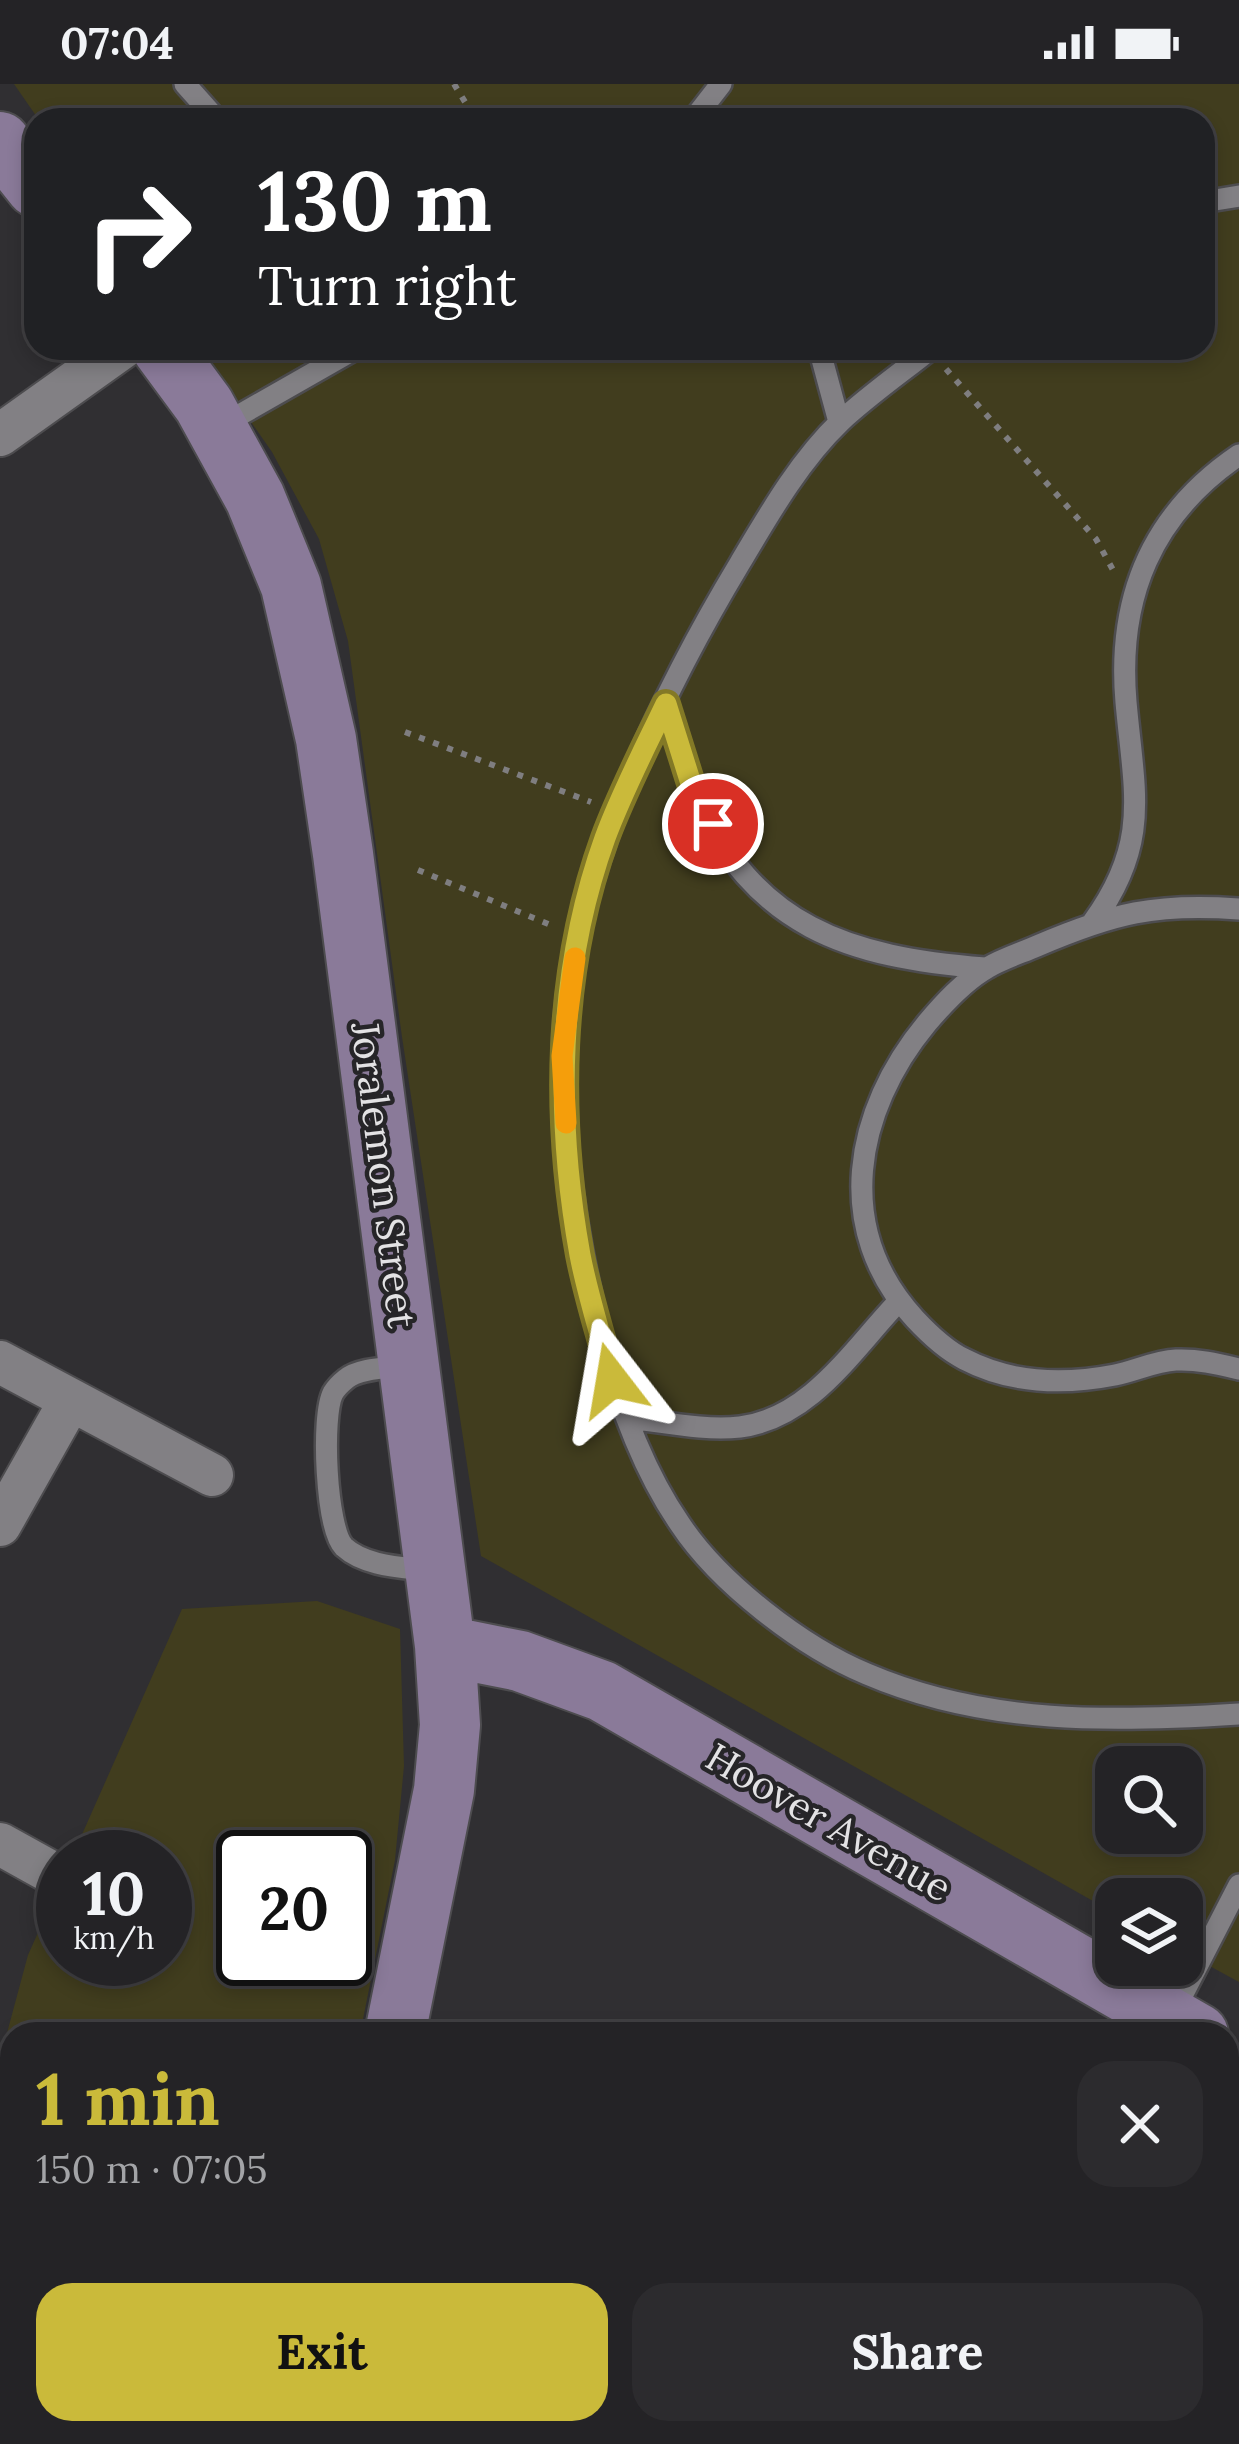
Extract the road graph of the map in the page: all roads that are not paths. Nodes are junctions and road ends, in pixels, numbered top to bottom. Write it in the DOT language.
graph roads {
  1 [pos="185,84"];
  2 [pos="721,84"];
  3 [pos="206,108"];
  4 [pos="702,108"];
  5 [pos="0,142"];
  6 [pos="24,172"];
  7 [pos="105,360"];
  8 [pos="170,360"];
  9 [pos="336,360"];
  10 [pos="822,360"];
  11 [pos="916,360"];
  12 [pos="839,422"];
  13 [pos="217,428"];
  14 [pos="0,435"];
  15 [pos="1239,455"];
  16 [pos="666,704"];
  17 [pos="1239,909"];
  18 [pos="1093,922"];
  19 [pos="985,968"];
  20 [pos="899,1301"];
  21 [pos="0,1362"];
  22 [pos="409,1365"];
  23 [pos="1239,1369"];
  24 [pos="70,1401"];
  25 [pos="628,1418"];
  26 [pos="212,1475"];
  27 [pos="0,1525"];
  28 [pos="435,1571"];
  29 [pos="445,1646"];
  30 [pos="1239,1714"];
  31 [pos="0,1844"];
  32 [pos="36,1864"];
  33 [pos="1239,1886"];
  34 [pos="397,2022"];
  35 [pos="1177,2022"];
  36 [pos="1186,2022"];
  1 -- 3 [label="lane"];
  2 -- 4 [label="lane"];
  5 -- 6 [label="street"];
  7 -- 14 [label="street"];
  8 -- 13 [label="street, Joralemon Street"];
  9 -- 13 [label="lane"];
  10 -- 12 [label="lane"];
  11 -- 12 [label="lane"];
  12 -- 16 [label="lane"];
  13 -- 22 [label="street, Joralemon Street"];
  15 -- 18 [label="lane"];
  16 -- 19 [label="lane"];
  16 -- 25 [label="lane"];
  17 -- 18 [label="lane"];
  18 -- 19 [label="lane"];
  19 -- 20 [label="lane"];
  20 -- 23 [label="lane"];
  20 -- 25 [label="lane"];
  21 -- 24 [label="street"];
  22 -- 28 [label="street, Joralemon Street"];
  22 -- 28 [label="lane"];
  24 -- 26 [label="street"];
  24 -- 27 [label="street"];
  25 -- 30 [label="lane"];
  28 -- 29 [label="street, Joralemon Street"];
  29 -- 34 [label="street, Joralemon Street"];
  29 -- 35 [label="street, Hoover Avenue"];
  31 -- 32 [label="street"];
  33 -- 36 [label="lane"];
}
